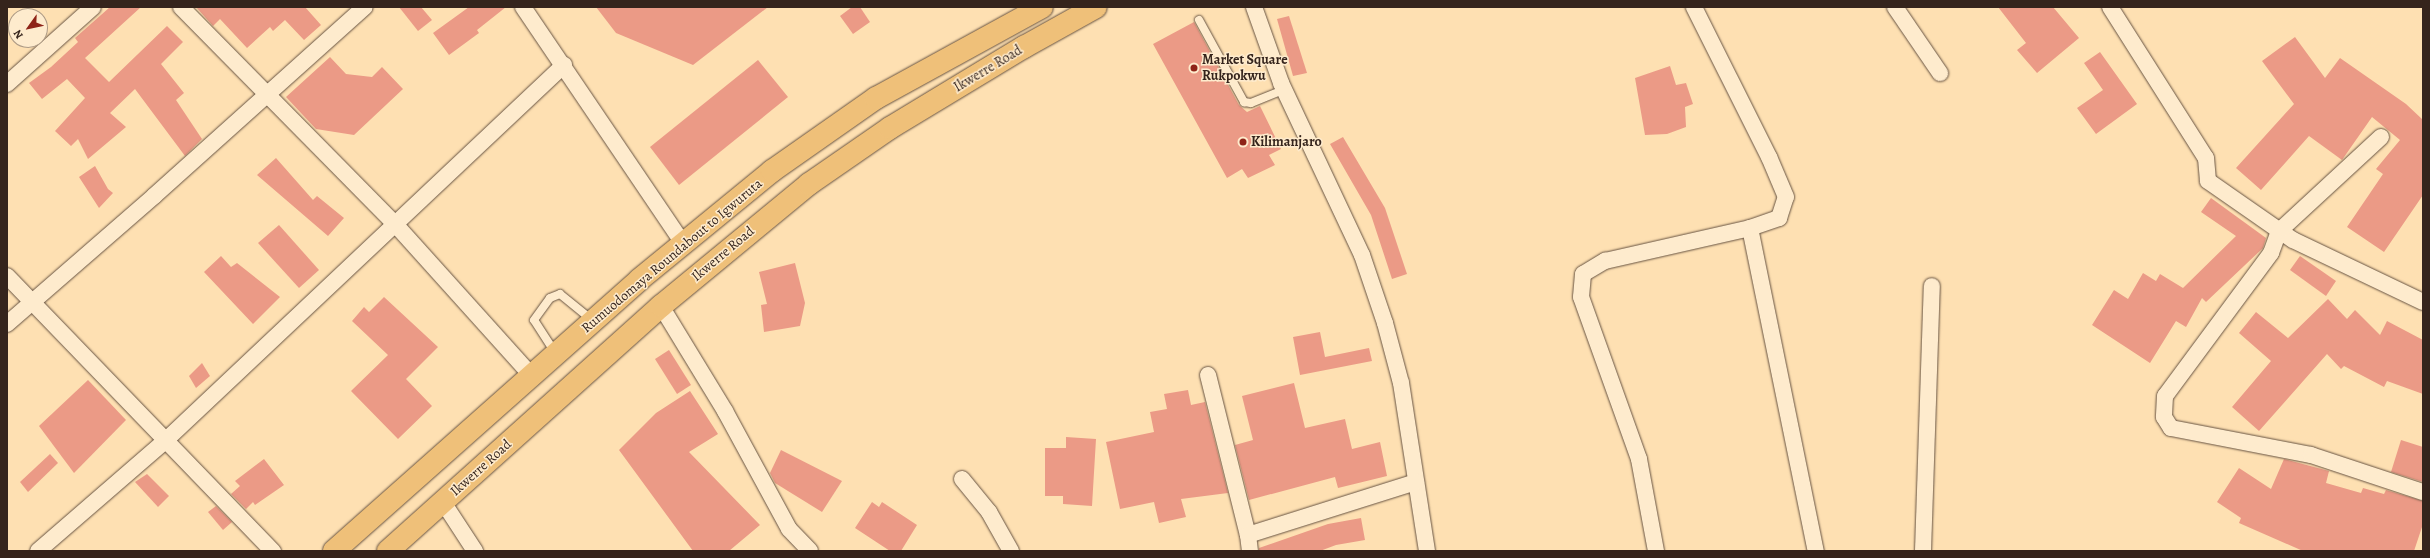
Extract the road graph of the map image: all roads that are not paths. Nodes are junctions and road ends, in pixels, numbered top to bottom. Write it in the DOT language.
graph roads {
  1 [pos="93,7"];
  2 [pos="181,7"];
  3 [pos="365,7"];
  4 [pos="523,7"];
  5 [pos="1042,7"];
  6 [pos="1096,7"];
  7 [pos="1254,7"];
  8 [pos="1694,7"];
  9 [pos="1895,7"];
  10 [pos="2110,7"];
  11 [pos="1200,20"];
  12 [pos="564,65"];
  13 [pos="1940,73"];
  14 [pos="7,84"];
  15 [pos="1284,90"];
  16 [pos="267,96"];
  17 [pos="2382,137"];
  18 [pos="396,225"];
  19 [pos="1750,228"];
  20 [pos="2279,231"];
  21 [pos="683,243"];
  22 [pos="7,276"];
  23 [pos="1932,286"];
  24 [pos="31,302"];
  25 [pos="2423,302"];
  26 [pos="661,306"];
  27 [pos="594,321"];
  28 [pos="7,324"];
  29 [pos="557,355"];
  30 [pos="1208,375"];
  31 [pos="532,377"];
  32 [pos="166,440"];
  33 [pos="962,479"];
  34 [pos="1416,482"];
  35 [pos="2423,492"];
  36 [pos="442,502"];
  37 [pos="1248,535"];
  38 [pos="38,551"];
  39 [pos="273,551"];
  40 [pos="334,551"];
  41 [pos="388,551"];
  42 [pos="475,551"];
  43 [pos="810,551"];
  44 [pos="1011,551"];
  45 [pos="1250,551"];
  46 [pos="1427,551"];
  47 [pos="1656,551"];
  48 [pos="1816,551"];
  49 [pos="1923,551"];
  1 -- 14 [label="street"];
  2 -- 16 [label="street"];
  3 -- 16 [label="street"];
  4 -- 12 [label="street"];
  5 -- 21 [label="main road, Rumuodomaya Roundabout to Igwuruta"];
  6 -- 26 [label="main road, Ikwerre Road"];
  7 -- 15 [label="street"];
  8 -- 19 [label="street"];
  9 -- 13 [label="street"];
  10 -- 20 [label="street"];
  11 -- 15 [label="lane"];
  12 -- 18 [label="street"];
  12 -- 21 [label="street"];
  15 -- 34 [label="street"];
  16 -- 18 [label="street"];
  16 -- 24 [label="street"];
  17 -- 20 [label="street"];
  18 -- 31 [label="street"];
  18 -- 32 [label="street"];
  19 -- 47 [label="street"];
  19 -- 48 [label="street"];
  20 -- 25 [label="street"];
  20 -- 35 [label="street"];
  21 -- 27 [label="main road, Rumuodomaya Roundabout to Igwuruta"];
  22 -- 24 [label="street"];
  23 -- 49 [label="street"];
  24 -- 28 [label="street"];
  24 -- 32 [label="street"];
  26 -- 36 [label="main road, Ikwerre Road"];
  26 -- 43 [label="street"];
  27 -- 29 [label="main road, Rumuodomaya Roundabout to Igwuruta"];
  27 -- 29 [label="lane"];
  29 -- 31 [label="main road, Rumuodomaya Roundabout to Igwuruta"];
  30 -- 37 [label="street"];
  31 -- 40 [label="main road, Rumuodomaya Roundabout to Igwuruta"];
  32 -- 38 [label="street"];
  32 -- 39 [label="street"];
  33 -- 44 [label="street"];
  34 -- 37 [label="street"];
  34 -- 46 [label="street"];
  36 -- 41 [label="main road, Ikwerre Road"];
  36 -- 42 [label="street"];
  37 -- 45 [label="street"];
}
